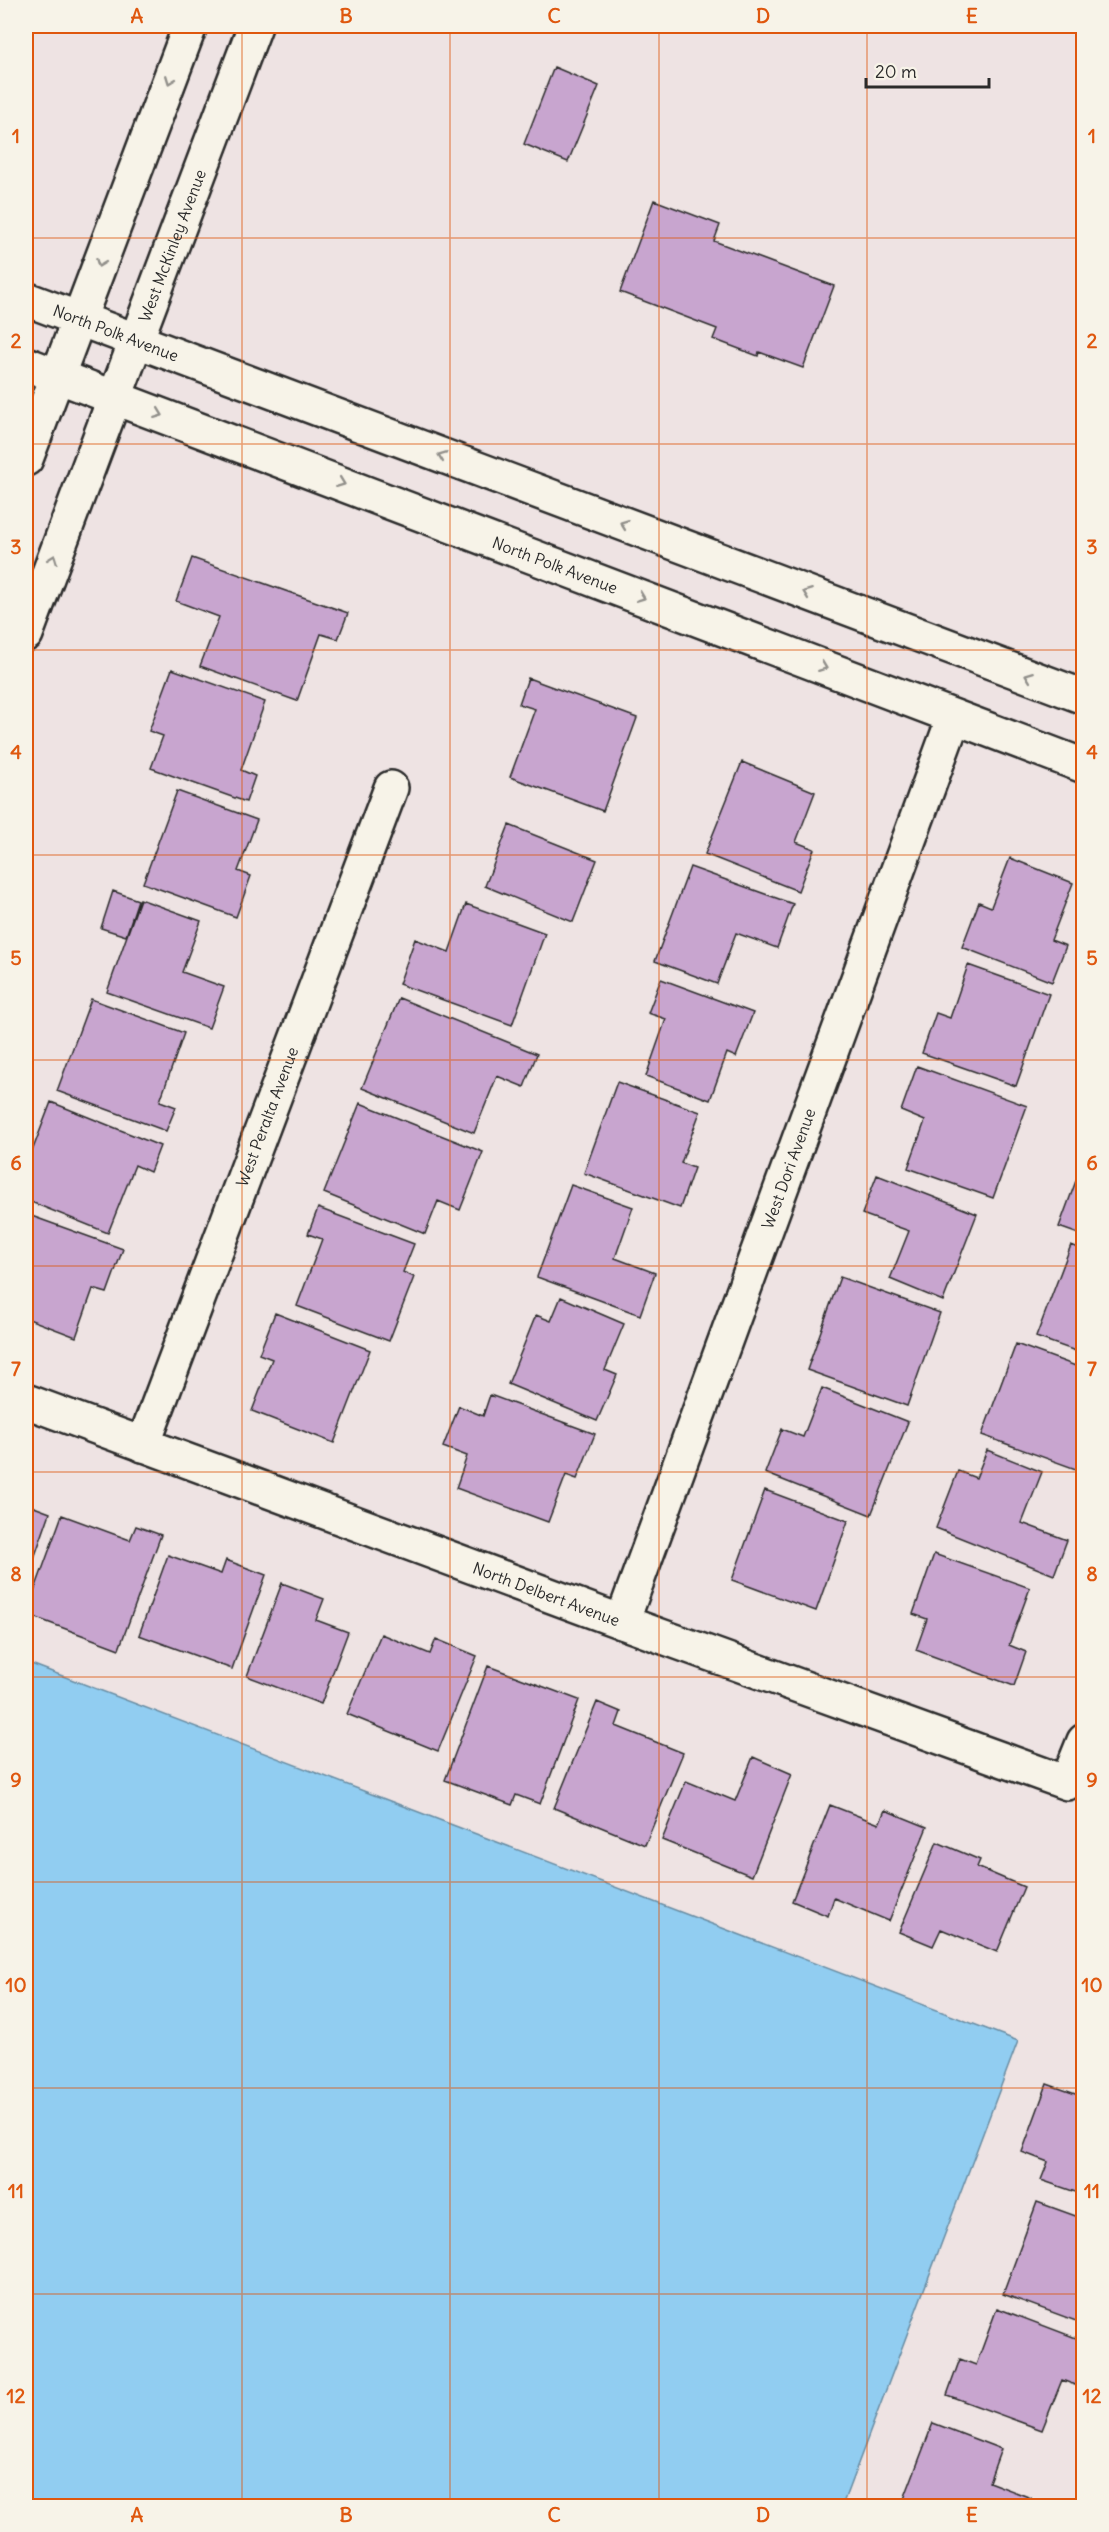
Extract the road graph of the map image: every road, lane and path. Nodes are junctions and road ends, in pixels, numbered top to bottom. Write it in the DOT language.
graph roads {
  1 [pos="190,26"];
  2 [pos="233,26"];
  3 [pos="255,26"];
  4 [pos="219,121"];
  5 [pos="26,299"];
  6 [pos="79,319"];
  7 [pos="136,341"];
  8 [pos="26,364"];
  9 [pos="57,375"];
  10 [pos="114,397"];
  11 [pos="26,459"];
  12 [pos="26,634"];
  13 [pos="1083,697"];
  14 [pos="954,717"];
  15 [pos="1083,766"];
  16 [pos="391,788"];
  17 [pos="26,1401"];
  18 [pos="143,1445"];
  19 [pos="622,1622"];
  20 [pos="1083,1741"];
  1 -- 6 [label="street, one-way"];
  2 -- 4 [label="street"];
  3 -- 4 [label="street, West McKinley Avenue"];
  4 -- 7 [label="street, West McKinley Avenue"];
  5 -- 6 [label="street, North Polk Avenue"];
  6 -- 7 [label="street, North Polk Avenue"];
  6 -- 9 [label="street"];
  7 -- 10 [label="street, West McKinley Avenue"];
  13 -- 7 [label="street, North Polk Avenue, one-way"];
  8 -- 9 [label="street, North Polk Avenue"];
  9 -- 10 [label="street, North Polk Avenue"];
  9 -- 11 [label="street"];
  12 -- 10 [label="street, West McKinley Avenue, one-way"];
  10 -- 14 [label="street, North Polk Avenue, one-way"];
  14 -- 15 [label="street, North Polk Avenue"];
  14 -- 19 [label="street, West Dori Avenue"];
  16 -- 18 [label="street, West Peralta Avenue"];
  17 -- 18 [label="street, North Delbert Avenue"];
  18 -- 19 [label="street, North Delbert Avenue"];
  19 -- 20 [label="street, North Delbert Avenue"];
}
